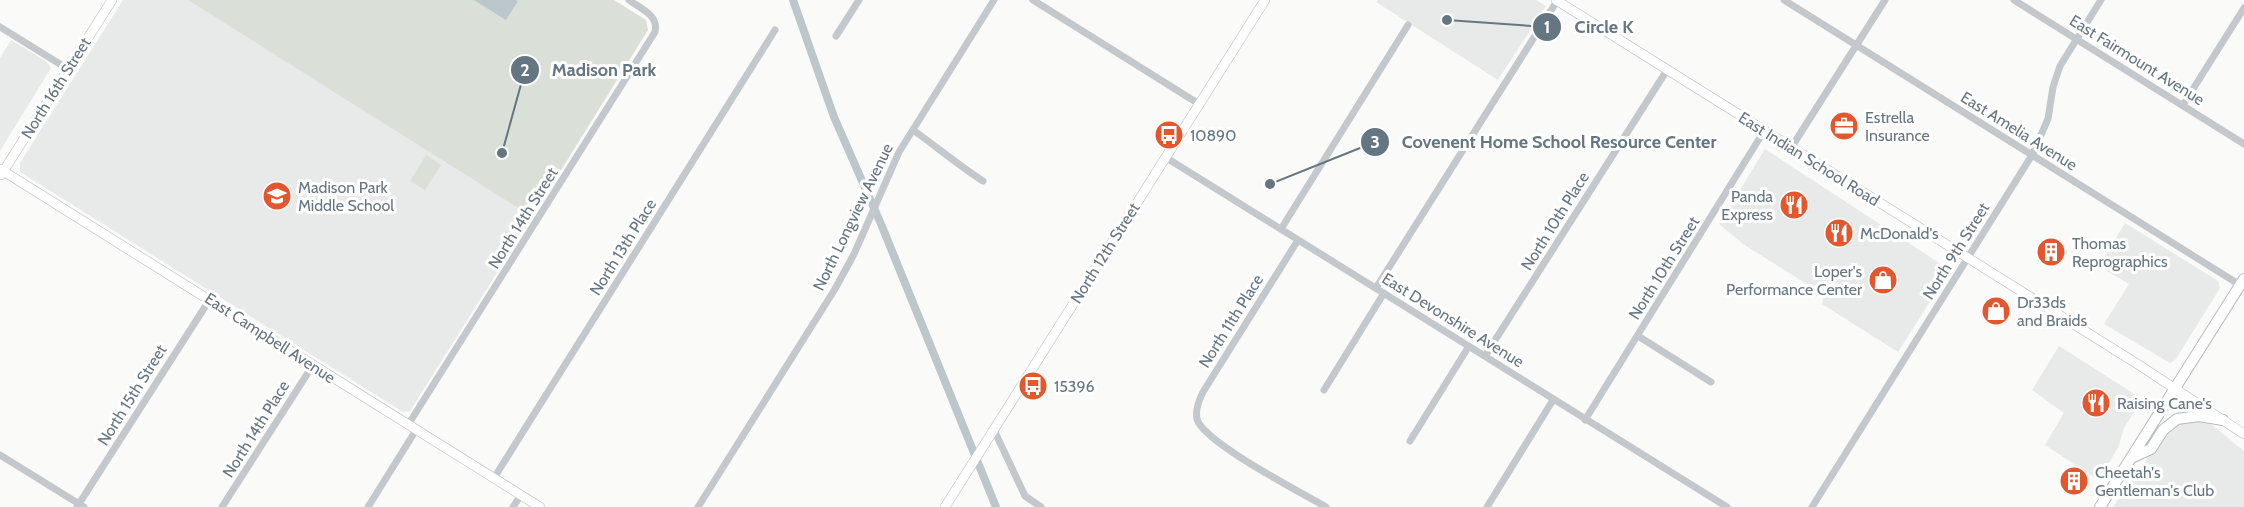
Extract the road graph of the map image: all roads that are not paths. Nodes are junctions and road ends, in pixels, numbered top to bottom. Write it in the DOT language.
graph roads {
  1 [pos="112,0"];
  2 [pos="629,0"];
  3 [pos="859,0"];
  4 [pos="994,0"];
  5 [pos="1033,0"];
  6 [pos="1265,0"];
  7 [pos="1557,0"];
  8 [pos="1784,0"];
  9 [pos="1885,0"];
  10 [pos="2014,0"];
  11 [pos="2101,0"];
  12 [pos="2244,8"];
  13 [pos="1408,25"];
  14 [pos="0,27"];
  15 [pos="775,30"];
  16 [pos="836,36"];
  17 [pos="2076,38"];
  18 [pos="1857,45"];
  19 [pos="68,69"];
  20 [pos="1666,70"];
  21 [pos="1199,104"];
  22 [pos="2183,105"];
  23 [pos="913,130"];
  24 [pos="1764,131"];
  25 [pos="2244,144"];
  26 [pos="1791,148"];
  27 [pos="2032,155"];
  28 [pos="1165,157"];
  29 [pos="1,172"];
  30 [pos="983,181"];
  31 [pos="1281,229"];
  32 [pos="1298,240"];
  33 [pos="1967,258"];
  34 [pos="2242,282"];
  35 [pos="1377,288"];
  36 [pos="1384,293"];
  37 [pos="210,299"];
  38 [pos="1638,336"];
  39 [pos="1469,346"];
  40 [pos="1485,356"];
  41 [pos="313,365"];
  42 [pos="1711,382"];
  43 [pos="2174,387"];
  44 [pos="1324,390"];
  45 [pos="1553,400"];
  46 [pos="1585,420"];
  47 [pos="2223,420"];
  48 [pos="412,427"];
  49 [pos="994,430"];
  50 [pos="2244,434"];
  51 [pos="1410,441"];
  52 [pos="0,455"];
  53 [pos="2130,458"];
  54 [pos="494,478"];
  55 [pos="521,495"];
  56 [pos="80,506"];
  57 [pos="222,507"];
  58 [pos="368,507"];
  59 [pos="513,507"];
  60 [pos="540,507"];
  61 [pos="698,507"];
  62 [pos="945,507"];
  63 [pos="1041,507"];
  64 [pos="1326,507"];
  65 [pos="1486,507"];
  66 [pos="1727,507"];
  67 [pos="1812,507"];
  68 [pos="2100,507"];
  1 -- 19 [label="street, North 16th Street"];
  2 -- 48 [label="street, North 14th Street"];
  3 -- 16 [label="street"];
  4 -- 23 [label="street, North Longview Avenue"];
  5 -- 21 [label="street"];
  6 -- 21 [label="street, North 12th Street"];
  7 -- 20 [label="street, East Indian School Road"];
  7 -- 35 [label="street"];
  8 -- 18 [label="street, East Amelia Avenue"];
  9 -- 18 [label="street"];
  10 -- 17 [label="street, East Fairmount Avenue"];
  11 -- 17 [label="street, North 9th Street"];
  12 -- 22 [label="street"];
  13 -- 31 [label="street"];
  14 -- 19 [label="street"];
  15 -- 54 [label="street, North 13th Place"];
  17 -- 22 [label="street, East Fairmount Avenue"];
  17 -- 27 [label="street, North 9th Street"];
  18 -- 26 [label="street"];
  18 -- 27 [label="street, East Amelia Avenue"];
  19 -- 29 [label="street, North 16th Street"];
  20 -- 24 [label="street, East Indian School Road"];
  20 -- 40 [label="street, North 10th Place"];
  21 -- 28 [label="street, North 12th Street"];
  22 -- 25 [label="street, East Fairmount Avenue"];
  23 -- 30 [label="street"];
  23 -- 61 [label="street, North Longview Avenue"];
  24 -- 26 [label="street, East Indian School Road"];
  24 -- 38 [label="street, North 10th Street"];
  26 -- 33 [label="street, East Indian School Road"];
  27 -- 33 [label="street, North 9th Street"];
  27 -- 34 [label="street, East Amelia Avenue"];
  28 -- 31 [label="street, East Devonshire Avenue"];
  28 -- 49 [label="street, North 12th Street"];
  29 -- 37 [label="street, East Campbell Avenue"];
  31 -- 32 [label="street, East Devonshire Avenue"];
  32 -- 35 [label="street, East Devonshire Avenue"];
  32 -- 64 [label="street, North 11th Place"];
  33 -- 43 [label="street, East Indian School Road"];
  33 -- 67 [label="street, North 9th Street"];
  34 -- 43 [label="main road"];
  35 -- 36 [label="street, East Devonshire Avenue"];
  36 -- 39 [label="street, East Devonshire Avenue"];
  36 -- 44 [label="street"];
  37 -- 41 [label="street, East Campbell Avenue"];
  37 -- 56 [label="street, North 15th Street"];
  38 -- 42 [label="street"];
  38 -- 46 [label="street, North 10th Street"];
  39 -- 40 [label="street, East Devonshire Avenue"];
  39 -- 51 [label="street"];
  40 -- 45 [label="street, East Devonshire Avenue"];
  41 -- 48 [label="street, East Campbell Avenue"];
  41 -- 57 [label="street, North 14th Place"];
  43 -- 47 [label="street, East Indian School Road"];
  43 -- 53 [label="main road"];
  45 -- 46 [label="street, East Devonshire Avenue"];
  45 -- 65 [label="street"];
  46 -- 66 [label="street, East Devonshire Avenue"];
  47 -- 50 [label="street, East Indian School Road"];
  47 -- 53 [label="main road"];
  48 -- 54 [label="street, East Campbell Avenue"];
  48 -- 58 [label="street, North 14th Street"];
  49 -- 62 [label="street, North 12th Street"];
  49 -- 63 [label="street"];
  52 -- 56 [label="street"];
  53 -- 68 [label="main road"];
  54 -- 55 [label="street, East Campbell Avenue"];
  55 -- 59 [label="street"];
  55 -- 60 [label="street, East Campbell Avenue"];
}
